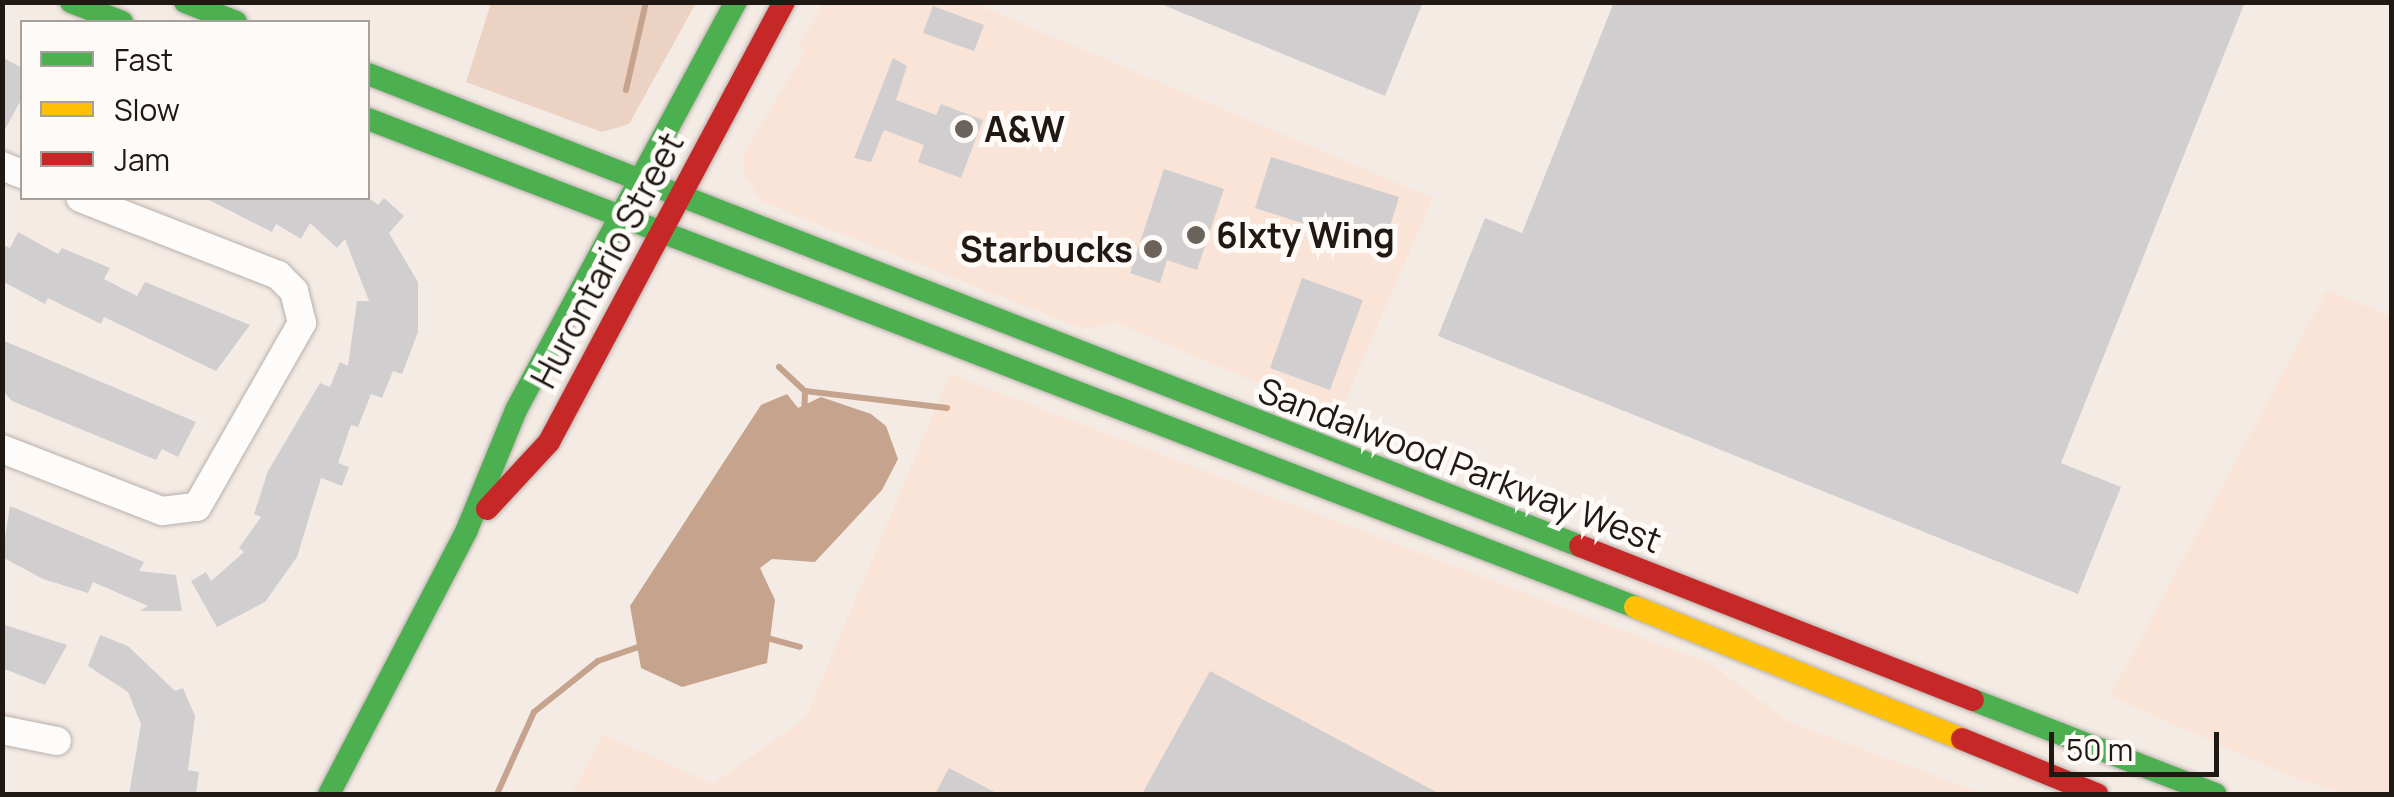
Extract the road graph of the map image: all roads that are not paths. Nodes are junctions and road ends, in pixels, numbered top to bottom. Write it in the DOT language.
graph roads {
  1 [pos="71,2"];
  2 [pos="185,2"];
  3 [pos="736,2"];
  4 [pos="784,2"];
  5 [pos="117,20"];
  6 [pos="231,20"];
  7 [pos="370,75"];
  8 [pos="370,120"];
  9 [pos="641,179"];
  10 [pos="681,195"];
  11 [pos="86,200"];
  12 [pos="620,218"];
  13 [pos="660,234"];
  14 [pos="2,448"];
  15 [pos="466,532"];
  16 [pos="2,730"];
  17 [pos="57,741"];
  18 [pos="329,794"];
  19 [pos="2097,794"];
  20 [pos="2215,794"];
  1 -- 5 [label="main road"];
  2 -- 6 [label="main road"];
  3 -- 9 [label="main road, Hurontario Street"];
  4 -- 10 [label="main road, Hurontario Street"];
  7 -- 9 [label="main road, Sandalwood Parkway West"];
  8 -- 12 [label="main road, Sandalwood Parkway West"];
  9 -- 10 [label="main road, Sandalwood Parkway West"];
  9 -- 12 [label="main road, Hurontario Street"];
  10 -- 13 [label="main road, Hurontario Street"];
  10 -- 20 [label="main road, Sandalwood Parkway West"];
  11 -- 14 [label="street"];
  12 -- 13 [label="main road, Sandalwood Parkway West"];
  12 -- 15 [label="main road, Hurontario Street"];
  13 -- 15 [label="main road, Hurontario Street"];
  13 -- 19 [label="main road, Sandalwood Parkway West"];
  15 -- 18 [label="main road, Hurontario Street"];
  16 -- 17 [label="street"];
}
